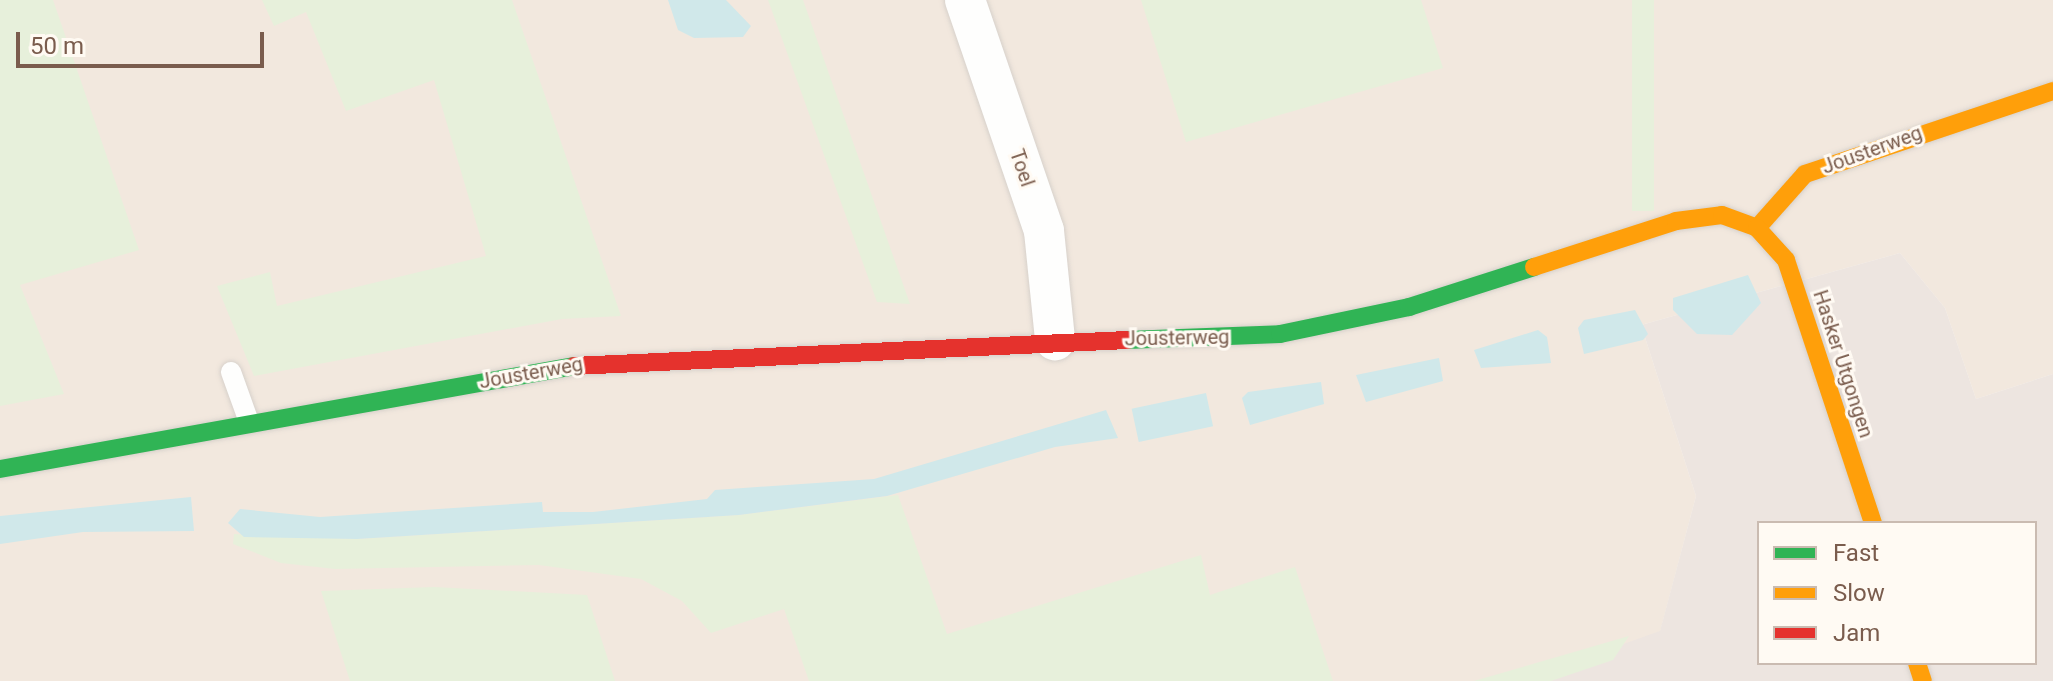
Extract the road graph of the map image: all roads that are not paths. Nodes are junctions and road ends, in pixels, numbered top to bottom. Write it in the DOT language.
graph roads {
  1 [pos="965,0"];
  2 [pos="2053,91"];
  3 [pos="1757,228"];
  4 [pos="1055,340"];
  5 [pos="231,372"];
  6 [pos="249,422"];
  7 [pos="0,469"];
  8 [pos="1872,521"];
  1 -- 4 [label="street, Toel"];
  2 -- 3 [label="street, Jousterweg"];
  3 -- 4 [label="street, Jousterweg"];
  3 -- 8 [label="street, Hasker Utgongen"];
  4 -- 6 [label="street, Jousterweg"];
  5 -- 6 [label="lane"];
  6 -- 7 [label="street, Jousterweg"];
}
